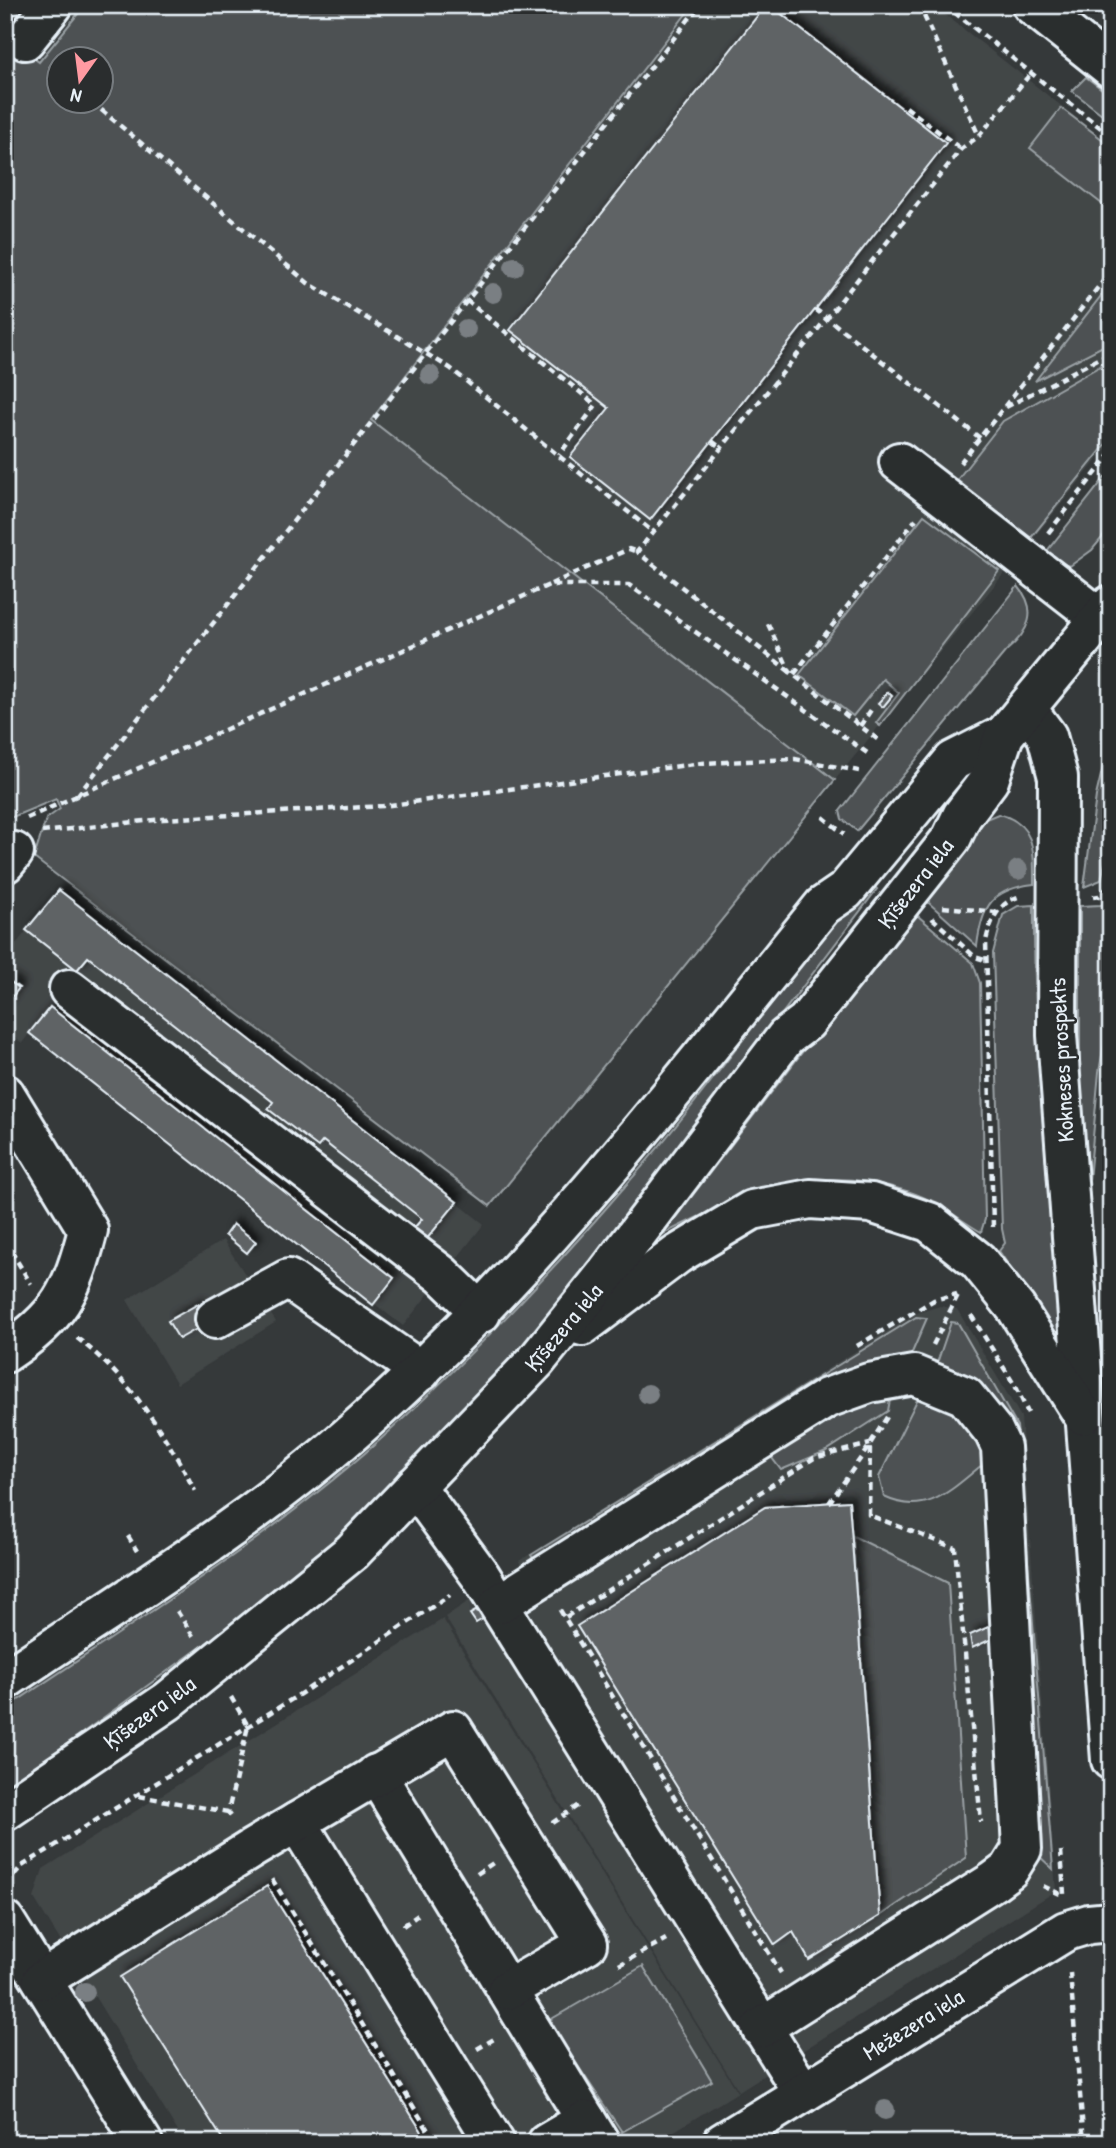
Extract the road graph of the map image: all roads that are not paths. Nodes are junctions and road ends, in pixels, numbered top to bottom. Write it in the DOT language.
graph roads {
  1 [pos="53,5"];
  2 [pos="1032,5"];
  3 [pos="25,40"];
  4 [pos="1111,68"];
  5 [pos="899,462"];
  6 [pos="1106,611"];
  7 [pos="1016,722"];
  8 [pos="69,989"];
  9 [pos="5,1094"];
  10 [pos="481,1313"];
  11 [pos="215,1319"];
  12 [pos="5,1353"];
  13 [pos="536,1361"];
  14 [pos="421,1371"];
  15 [pos="1086,1419"];
  16 [pos="415,1486"];
  17 [pos="499,1604"];
  18 [pos="5,1680"];
  19 [pos="1111,1760"];
  20 [pos="376,1774"];
  21 [pos="5,1811"];
  22 [pos="297,1822"];
  23 [pos="5,1921"];
  24 [pos="1111,1922"];
  25 [pos="42,1980"];
  26 [pos="507,1990"];
  27 [pos="761,2028"];
  28 [pos="803,2093"];
  29 [pos="593,2131"];
  30 [pos="740,2138"];
  31 [pos="143,2143"];
  32 [pos="495,2143"];
  33 [pos="547,2143"];
  1 -- 3 [label="street"];
  2 -- 4 [label="street"];
  5 -- 6 [label="street"];
  6 -- 7 [label="street, Ķīšezera iela"];
  7 -- 10 [label="street, Ķīšezera iela"];
  7 -- 13 [label="street, Ķīšezera iela"];
  7 -- 15 [label="street, Kokneses prospekts"];
  8 -- 10 [label="street"];
  9 -- 12 [label="street"];
  10 -- 14 [label="street, Ķīšezera iela"];
  11 -- 14 [label="street"];
  13 -- 15 [label="street, Kokneses prospekts"];
  13 -- 16 [label="street, Ķīšezera iela"];
  14 -- 18 [label="street, Ķīšezera iela"];
  15 -- 19 [label="street, Kokneses prospekts"];
  16 -- 17 [label="street"];
  16 -- 21 [label="street, Ķīšezera iela"];
  17 -- 27 [label="street"];
  17 -- 27 [label="street"];
  20 -- 22 [label="street"];
  20 -- 26 [label="street"];
  20 -- 26 [label="street"];
  22 -- 25 [label="street"];
  22 -- 32 [label="street"];
  23 -- 25 [label="street"];
  24 -- 28 [label="street, Mežezera iela"];
  25 -- 31 [label="street"];
  26 -- 29 [label="street"];
  27 -- 28 [label="street"];
  28 -- 30 [label="street, Mežezera iela"];
  29 -- 33 [label="street"];
}
